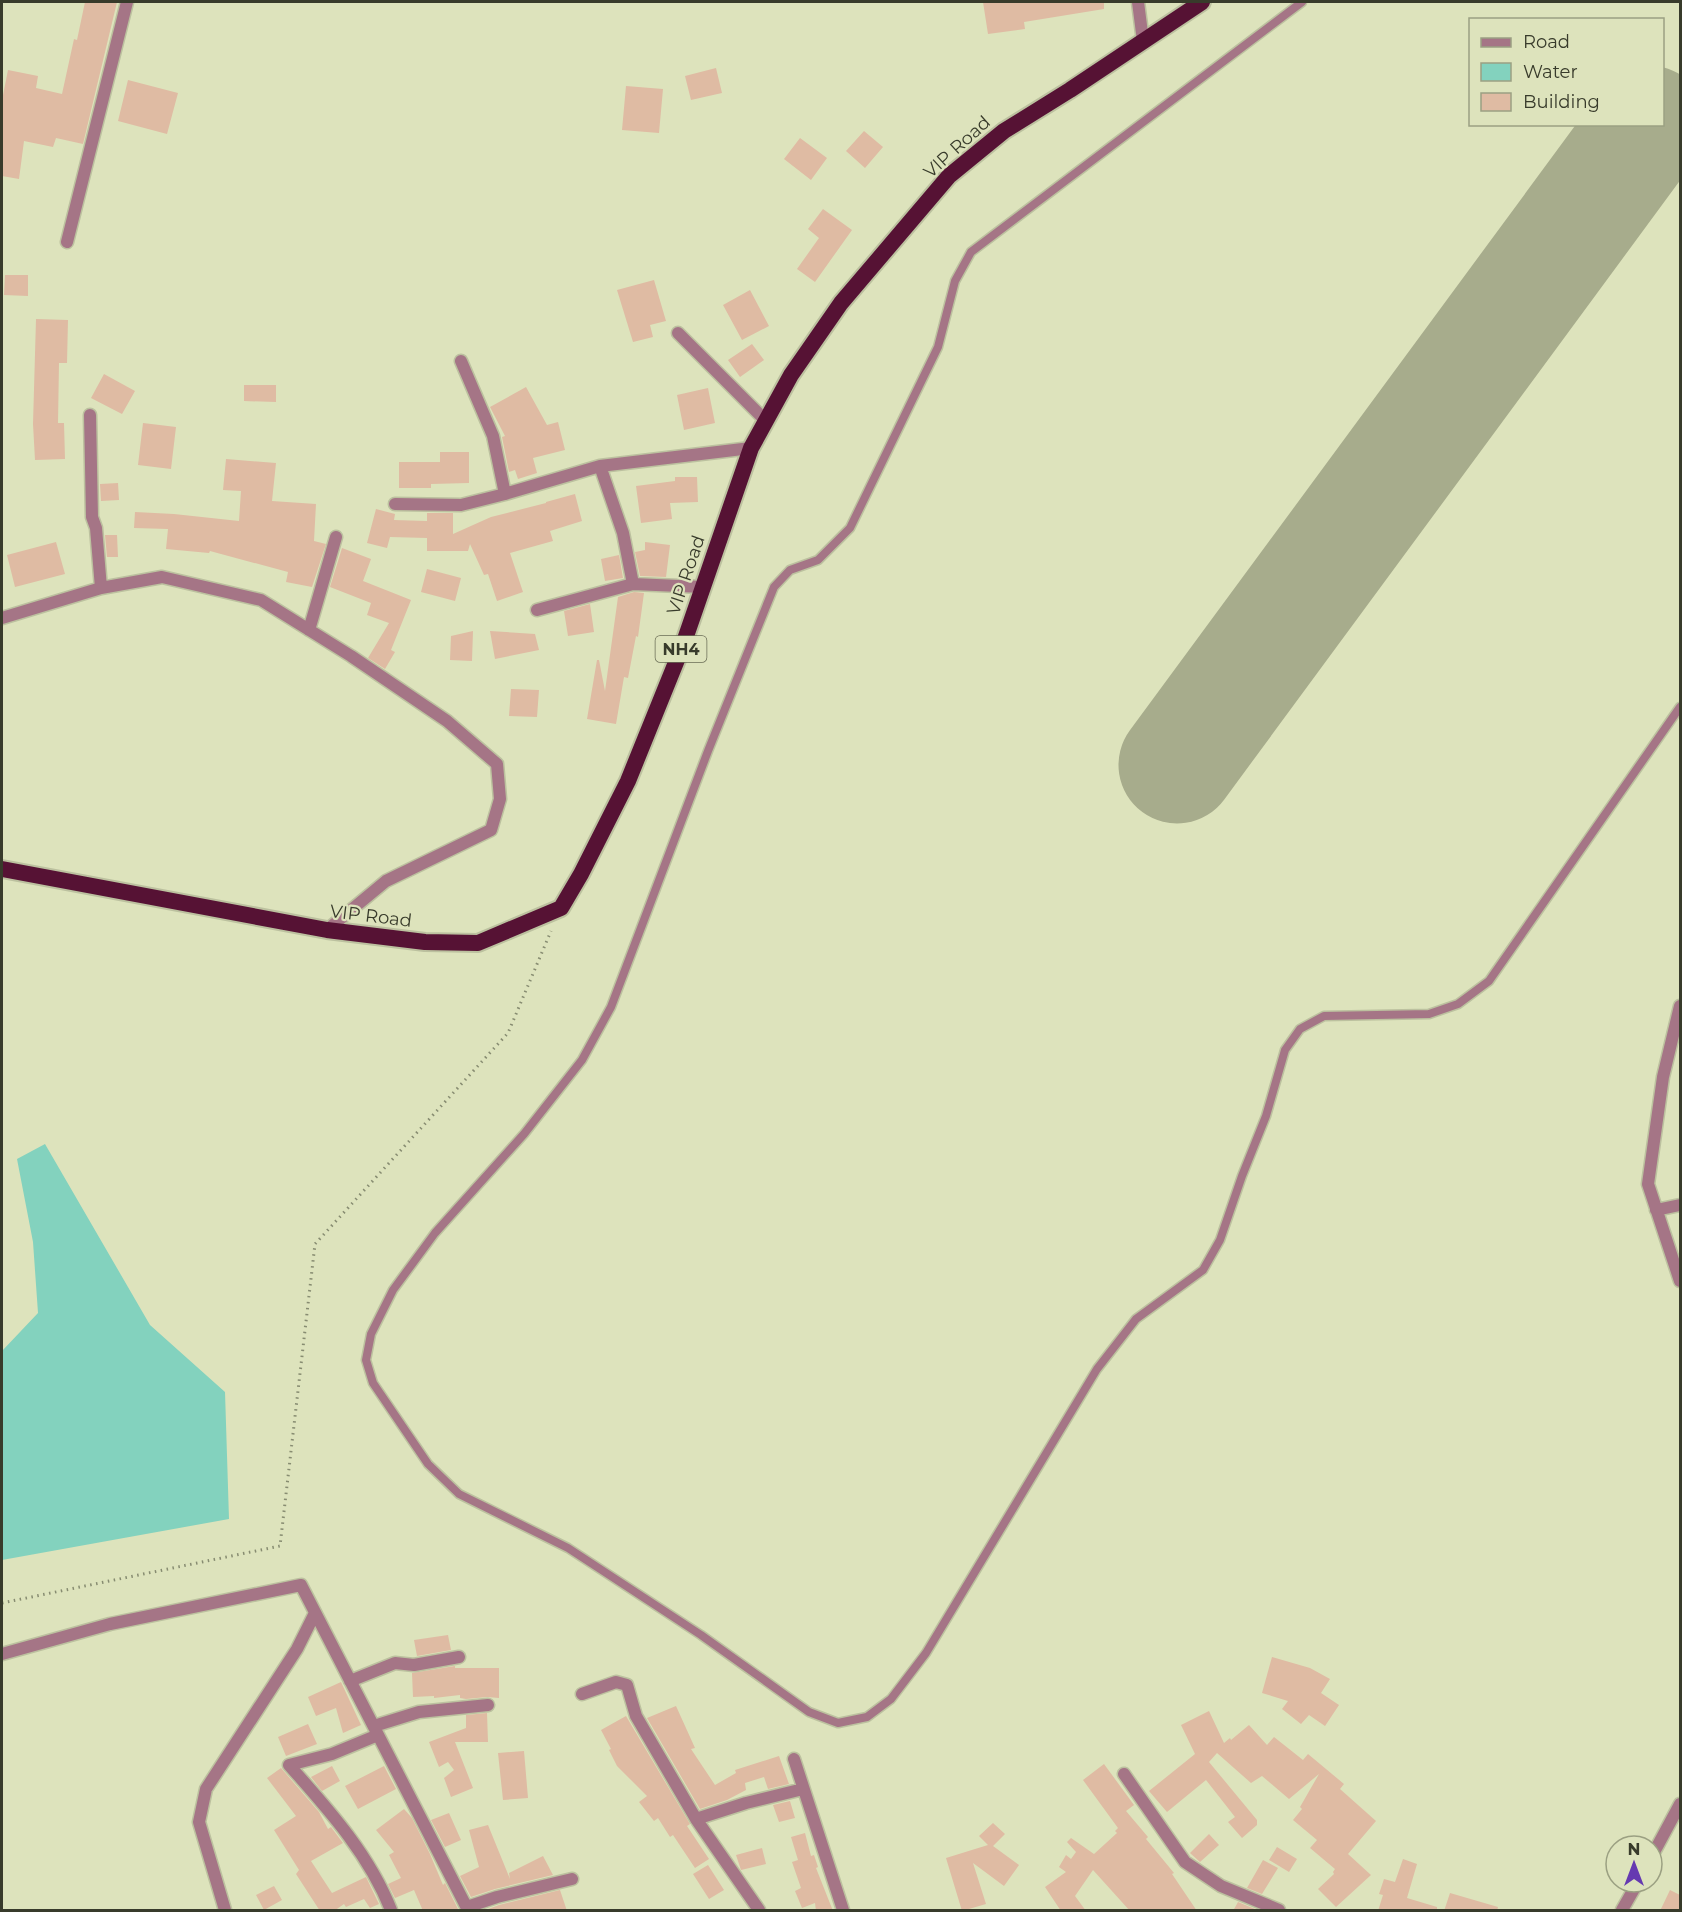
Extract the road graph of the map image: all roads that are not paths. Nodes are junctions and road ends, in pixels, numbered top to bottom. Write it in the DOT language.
graph roads {
  1 [pos="127,2"];
  2 [pos="1138,2"];
  3 [pos="1202,2"];
  4 [pos="1302,2"];
  5 [pos="1143,41"];
  6 [pos="67,242"];
  7 [pos="678,333"];
  8 [pos="462,361"];
  9 [pos="90,415"];
  10 [pos="766,421"];
  11 [pos="751,448"];
  12 [pos="600,466"];
  13 [pos="505,494"];
  14 [pos="395,504"];
  15 [pos="336,537"];
  16 [pos="633,584"];
  17 [pos="703,587"];
  18 [pos="101,588"];
  19 [pos="537,610"];
  20 [pos="2,618"];
  21 [pos="309,630"];
  22 [pos="1680,707"];
  23 [pos="2,869"];
  24 [pos="327,930"];
  25 [pos="1680,1006"];
  26 [pos="1680,1205"];
  27 [pos="1656,1210"];
  28 [pos="1680,1281"];
  29 [pos="315,1613"];
  30 [pos="2,1654"];
  31 [pos="459,1657"];
  32 [pos="350,1681"];
  33 [pos="582,1695"];
  34 [pos="488,1705"];
  35 [pos="376,1731"];
  36 [pos="794,1759"];
  37 [pos="1124,1774"];
  38 [pos="803,1789"];
  39 [pos="1680,1804"];
  40 [pos="696,1819"];
  41 [pos="1664,1834"];
  42 [pos="572,1879"];
  43 [pos="1631,1894"];
  44 [pos="467,1909"];
  45 [pos="225,1911"];
  46 [pos="391,1911"];
  47 [pos="759,1911"];
  48 [pos="843,1911"];
  49 [pos="1279,1911"];
  50 [pos="1622,1911"];
  1 -- 6 [label="street"];
  2 -- 5 [label="street"];
  3 -- 5 [label="highway, VIP Road / NH4"];
  4 -- 22 [label="lane"];
  5 -- 10 [label="highway, VIP Road / NH4"];
  7 -- 10 [label="street"];
  8 -- 13 [label="street"];
  9 -- 18 [label="street"];
  10 -- 11 [label="highway, VIP Road / NH4"];
  11 -- 12 [label="street"];
  11 -- 17 [label="highway, VIP Road / NH4"];
  12 -- 13 [label="street"];
  12 -- 16 [label="street"];
  13 -- 14 [label="street"];
  15 -- 21 [label="street"];
  16 -- 17 [label="street"];
  16 -- 19 [label="street"];
  17 -- 24 [label="highway, VIP Road / NH4"];
  18 -- 20 [label="street"];
  18 -- 21 [label="street"];
  21 -- 24 [label="street"];
  23 -- 24 [label="highway, VIP Road"];
  25 -- 27 [label="street"];
  26 -- 27 [label="street"];
  27 -- 28 [label="street"];
  29 -- 30 [label="street"];
  29 -- 32 [label="street"];
  29 -- 45 [label="street"];
  31 -- 32 [label="street"];
  32 -- 35 [label="street"];
  33 -- 40 [label="street"];
  34 -- 35 [label="street"];
  35 -- 44 [label="street"];
  35 -- 46 [label="street"];
  36 -- 38 [label="street"];
  37 -- 49 [label="street"];
  38 -- 40 [label="street"];
  38 -- 48 [label="street"];
  39 -- 41 [label="street"];
  40 -- 47 [label="street"];
  42 -- 44 [label="street"];
  43 -- 50 [label="street"];
}
